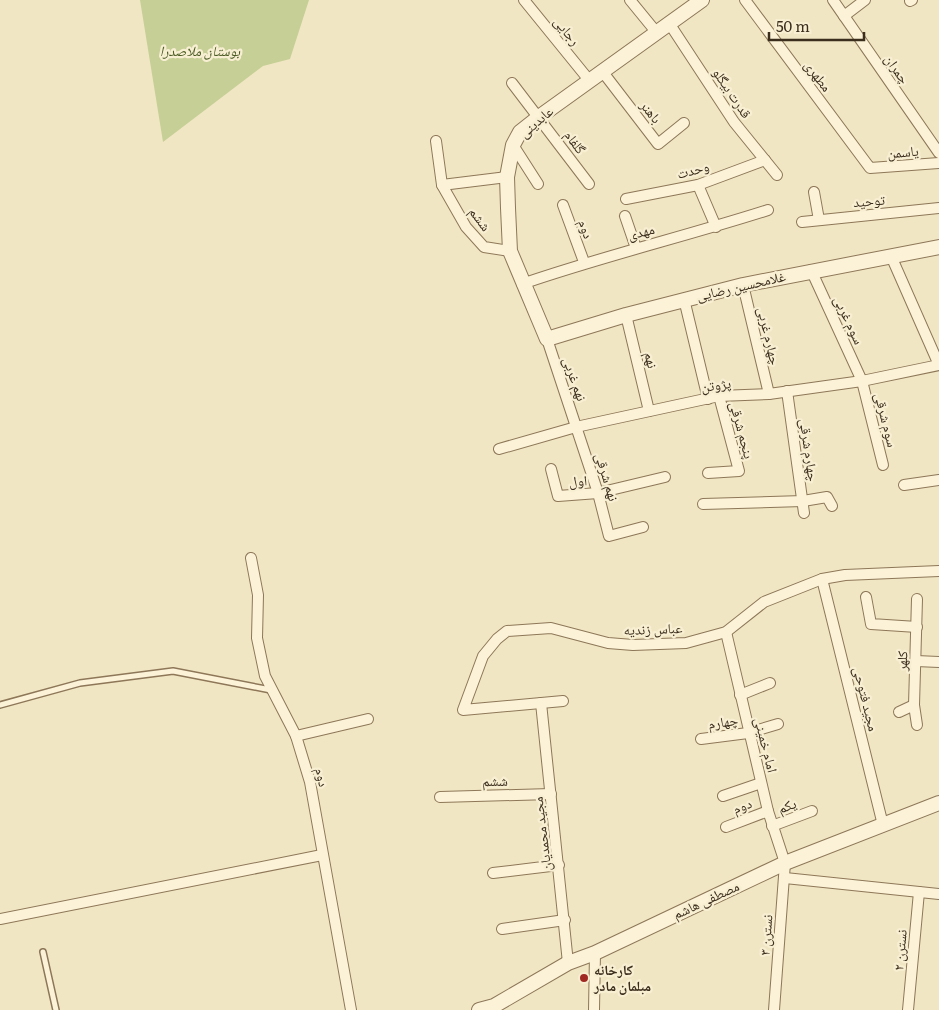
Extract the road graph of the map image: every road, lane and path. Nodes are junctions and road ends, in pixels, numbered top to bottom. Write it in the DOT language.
graph roads {
  1 [pos="524,0"];
  2 [pos="630,0"];
  3 [pos="702,0"];
  4 [pos="744,0"];
  5 [pos="833,0"];
  6 [pos="865,0"];
  7 [pos="844,16"];
  8 [pos="669,23"];
  9 [pos="658,33"];
  10 [pos="602,71"];
  11 [pos="589,80"];
  12 [pos="512,83"];
  13 [pos="539,117"];
  14 [pos="684,123"];
  15 [pos="436,141"];
  16 [pos="512,144"];
  17 [pos="939,153"];
  18 [pos="765,160"];
  19 [pos="939,163"];
  20 [pos="870,168"];
  21 [pos="777,175"];
  22 [pos="508,177"];
  23 [pos="538,184"];
  24 [pos="589,184"];
  25 [pos="442,185"];
  26 [pos="698,185"];
  27 [pos="814,192"];
  28 [pos="626,199"];
  29 [pos="563,205"];
  30 [pos="939,208"];
  31 [pos="768,210"];
  32 [pos="625,216"];
  33 [pos="820,220"];
  34 [pos="802,222"];
  35 [pos="716,227"];
  36 [pos="939,247"];
  37 [pos="636,248"];
  38 [pos="510,251"];
  39 [pos="892,256"];
  40 [pos="584,262"];
  41 [pos="811,270"];
  42 [pos="522,284"];
  43 [pos="743,285"];
  44 [pos="684,299"];
  45 [pos="626,315"];
  46 [pos="547,339"];
  47 [pos="939,365"];
  48 [pos="862,381"];
  49 [pos="787,391"];
  50 [pos="769,394"];
  51 [pos="719,396"];
  52 [pos="708,398"];
  53 [pos="650,411"];
  54 [pos="576,427"];
  55 [pos="499,449"];
  56 [pos="883,465"];
  57 [pos="550,469"];
  58 [pos="708,473"];
  59 [pos="665,478"];
  60 [pos="939,480"];
  61 [pos="904,485"];
  62 [pos="598,493"];
  63 [pos="803,501"];
  64 [pos="703,504"];
  65 [pos="832,506"];
  66 [pos="804,514"];
  67 [pos="643,527"];
  68 [pos="251,558"];
  69 [pos="939,571"];
  70 [pos="822,579"];
  71 [pos="866,597"];
  72 [pos="917,599"];
  73 [pos="917,626"];
  74 [pos="726,632"];
  75 [pos="916,661"];
  76 [pos="939,662"];
  77 [pos="770,683"];
  78 [pos="273,690"];
  79 [pos="740,695"];
  80 [pos="563,701"];
  81 [pos="541,703"];
  82 [pos="0,705"];
  83 [pos="914,705"];
  84 [pos="899,712"];
  85 [pos="368,719"];
  86 [pos="778,724"];
  87 [pos="917,725"];
  88 [pos="748,733"];
  89 [pos="296,736"];
  90 [pos="701,739"];
  91 [pos="761,783"];
  92 [pos="551,794"];
  93 [pos="440,796"];
  94 [pos="723,796"];
  95 [pos="939,803"];
  96 [pos="812,810"];
  97 [pos="768,811"];
  98 [pos="884,825"];
  99 [pos="772,826"];
  100 [pos="726,827"];
  101 [pos="322,855"];
  102 [pos="785,862"];
  103 [pos="559,865"];
  104 [pos="493,873"];
  105 [pos="785,878"];
  106 [pos="919,892"];
  107 [pos="939,894"];
  108 [pos="0,919"];
  109 [pos="565,920"];
  110 [pos="502,929"];
  111 [pos="43,952"];
  112 [pos="595,952"];
  113 [pos="568,963"];
  114 [pos="56,1010"];
  115 [pos="352,1010"];
  116 [pos="480,1010"];
  117 [pos="594,1010"];
  118 [pos="774,1010"];
  119 [pos="908,1010"];
  1 -- 11 [label="street, رجایی"];
  2 -- 9 [label="street"];
  3 -- 8 [label="street, عابدینی"];
  4 -- 20 [label="street, مطهری"];
  5 -- 7 [label="street, چمران"];
  6 -- 7 [label="street"];
  7 -- 17 [label="street, چمران"];
  8 -- 9 [label="street, عابدینی"];
  8 -- 18 [label="street, قدرت بیگلو"];
  9 -- 10 [label="street, عابدینی"];
  10 -- 11 [label="street, عابدینی"];
  10 -- 14 [label="street, باهنر"];
  11 -- 13 [label="street, عابدینی"];
  12 -- 13 [label="street, گلفام"];
  13 -- 16 [label="street, عابدینی"];
  13 -- 24 [label="street, گلفام"];
  15 -- 25 [label="street, ششم"];
  16 -- 22 [label="street, عابدینی"];
  16 -- 23 [label="street"];
  18 -- 21 [label="street, قدرت بیگلو"];
  18 -- 26 [label="street, وحدت"];
  19 -- 20 [label="street, یاسمن"];
  22 -- 25 [label="street"];
  22 -- 38 [label="street, عابدینی"];
  25 -- 38 [label="street, ششم"];
  26 -- 28 [label="street, وحدت"];
  26 -- 35 [label="street"];
  27 -- 33 [label="street"];
  29 -- 40 [label="street, دوم"];
  30 -- 33 [label="street, توحید"];
  31 -- 35 [label="street, مهدی"];
  32 -- 37 [label="street"];
  33 -- 34 [label="street, توحید"];
  35 -- 37 [label="street, مهدی"];
  36 -- 39 [label="street, غلامحسین رضایی"];
  37 -- 40 [label="street, مهدی"];
  38 -- 42 [label="street, عابدینی"];
  39 -- 41 [label="street, غلامحسین رضایی"];
  39 -- 47 [label="street"];
  40 -- 42 [label="street, مهدی"];
  41 -- 43 [label="street, غلامحسین رضایی"];
  41 -- 48 [label="street, سوم غربی"];
  42 -- 46 [label="street, عابدینی"];
  43 -- 44 [label="street, غلامحسین رضایی"];
  43 -- 50 [label="street, چهارم غربی"];
  44 -- 45 [label="street, غلامحسین رضایی"];
  44 -- 52 [label="street"];
  45 -- 46 [label="street, غلامحسین رضایی"];
  45 -- 53 [label="street, نهم"];
  46 -- 54 [label="street, نهم غربی"];
  47 -- 48 [label="street, پژوتن"];
  48 -- 49 [label="street, پژوتن"];
  48 -- 56 [label="street, سوم شرقی"];
  49 -- 50 [label="street, پژوتن"];
  49 -- 63 [label="street, چهارم شرقی"];
  50 -- 51 [label="street, پژوتن"];
  51 -- 52 [label="street, پژوتن"];
  51 -- 58 [label="street, پنجم شرقی"];
  52 -- 53 [label="street, پژوتن"];
  53 -- 54 [label="street, پژوتن"];
  54 -- 55 [label="street, پژوتن"];
  54 -- 62 [label="street, نهم شرقی"];
  57 -- 62 [label="street, اول"];
  59 -- 62 [label="street"];
  60 -- 61 [label="street"];
  62 -- 67 [label="street, نهم شرقی"];
  63 -- 64 [label="street"];
  63 -- 65 [label="street"];
  63 -- 66 [label="street, چهارم شرقی"];
  68 -- 78 [label="street, دوم"];
  69 -- 70 [label="street, عباس زندیه"];
  70 -- 74 [label="street, عباس زندیه"];
  70 -- 98 [label="street, مجید فتوحی"];
  71 -- 73 [label="street"];
  72 -- 73 [label="street, کلهر"];
  73 -- 75 [label="street, کلهر"];
  74 -- 79 [label="street, امام خمینی"];
  74 -- 81 [label="street, عباس زندیه"];
  75 -- 76 [label="street"];
  75 -- 83 [label="street, کلهر"];
  77 -- 79 [label="street"];
  78 -- 82 [label="lane"];
  78 -- 89 [label="street, دوم"];
  79 -- 88 [label="street, امام خمینی"];
  80 -- 81 [label="street"];
  81 -- 92 [label="street, مجید محمدیان"];
  83 -- 84 [label="street"];
  83 -- 87 [label="street, کلهر"];
  85 -- 89 [label="street"];
  86 -- 88 [label="street, چهارم"];
  88 -- 90 [label="street, چهارم"];
  88 -- 91 [label="street, امام خمینی"];
  89 -- 101 [label="street, دوم"];
  91 -- 94 [label="street"];
  91 -- 97 [label="street, امام خمینی"];
  92 -- 93 [label="street, ششم"];
  92 -- 103 [label="street, مجید محمدیان"];
  95 -- 98 [label="street, مصطفی هاشم"];
  96 -- 99 [label="street, یکم"];
  97 -- 99 [label="street, امام خمینی"];
  97 -- 100 [label="street, دوم"];
  98 -- 102 [label="street, مصطفی هاشم"];
  99 -- 102 [label="street, امام خمینی"];
  101 -- 108 [label="street"];
  101 -- 115 [label="street, دوم"];
  102 -- 105 [label="street, نسترن ۳"];
  102 -- 112 [label="street, مصطفی هاشم"];
  103 -- 104 [label="street"];
  103 -- 109 [label="street, مجید محمدیان"];
  105 -- 106 [label="street"];
  105 -- 118 [label="street, نسترن ۳"];
  106 -- 107 [label="street"];
  106 -- 119 [label="street, نسترن ۲"];
  109 -- 110 [label="street"];
  109 -- 113 [label="street, مجید محمدیان"];
  111 -- 114 [label="lane"];
  112 -- 113 [label="street, مصطفی هاشم"];
  112 -- 117 [label="street"];
  113 -- 116 [label="street, مصطفی هاشم"];
}
